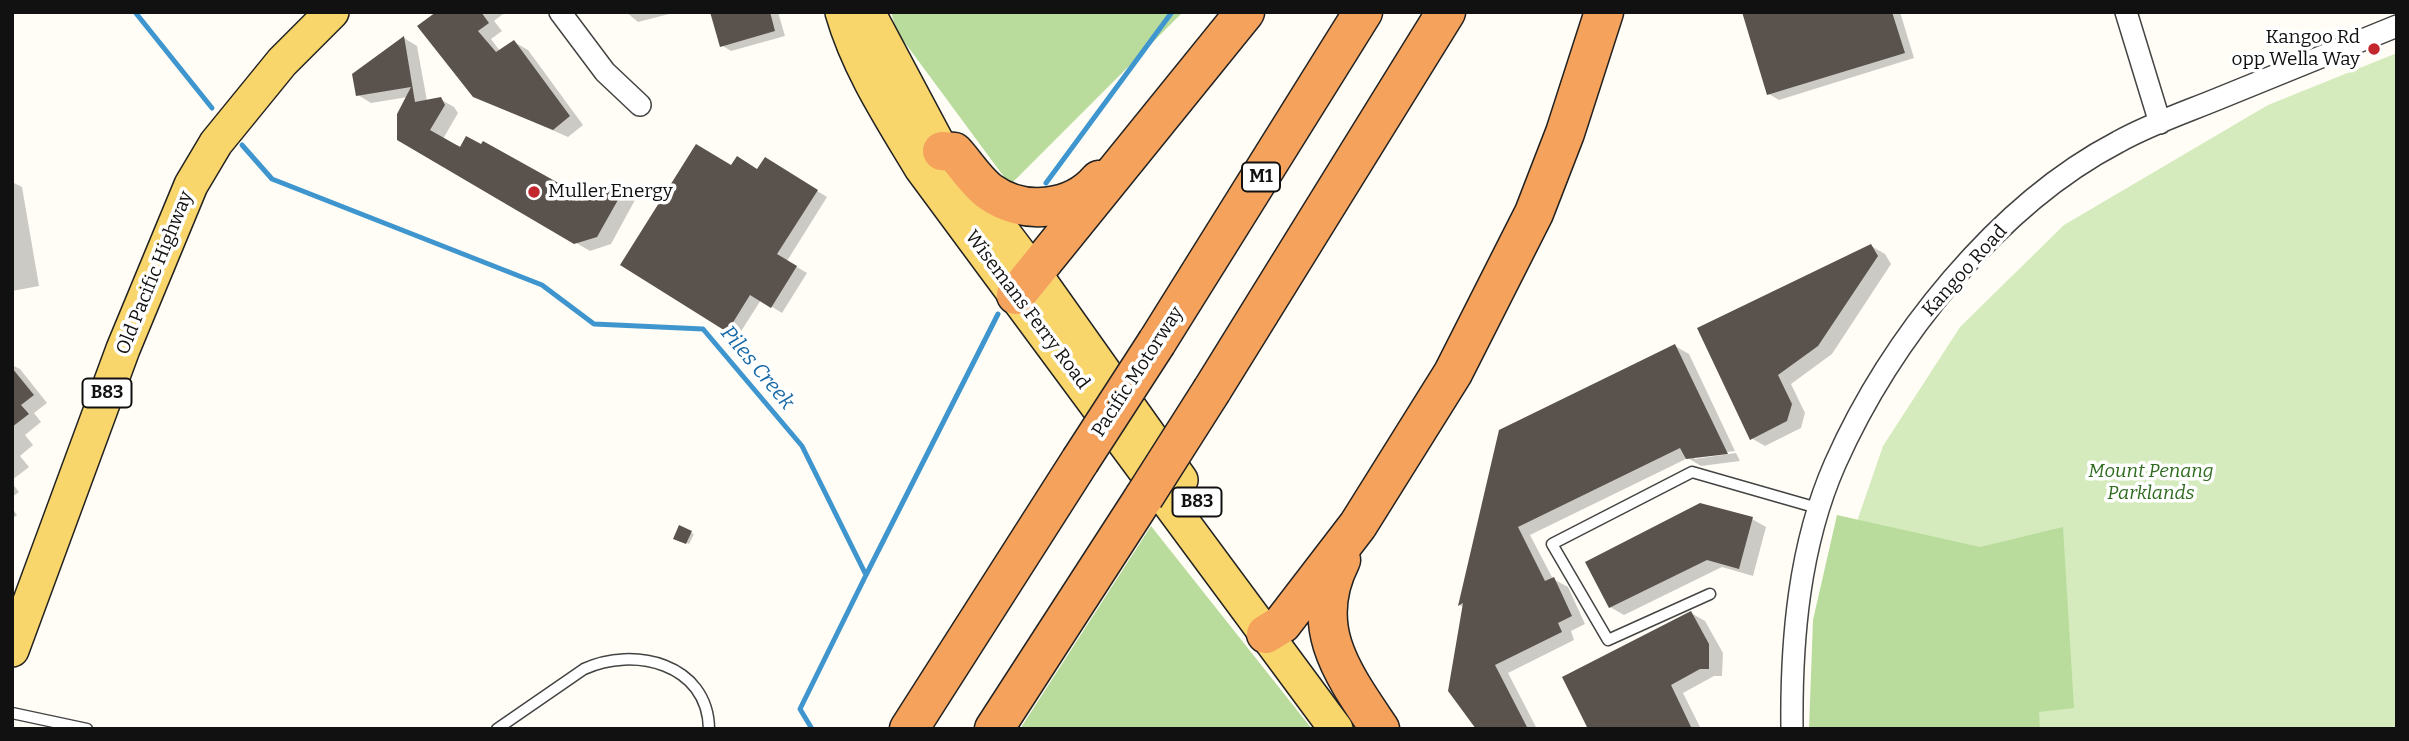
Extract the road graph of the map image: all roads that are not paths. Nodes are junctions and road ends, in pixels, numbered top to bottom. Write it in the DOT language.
graph roads {
  1 [pos="332,12"];
  2 [pos="559,12"];
  3 [pos="842,12"];
  4 [pos="868,12"];
  5 [pos="1245,12"];
  6 [pos="1604,12"];
  7 [pos="2126,12"];
  8 [pos="1363,17"];
  9 [pos="2397,26"];
  10 [pos="1430,31"];
  11 [pos="640,105"];
  12 [pos="2160,123"];
  13 [pos="1140,142"];
  14 [pos="942,151"];
  15 [pos="1026,284"];
  16 [pos="1821,509"];
  17 [pos="1358,525"];
  18 [pos="1710,594"];
  19 [pos="1274,629"];
  20 [pos="12,650"];
  21 [pos="12,713"];
  22 [pos="912,725"];
  23 [pos="87,729"];
  24 [pos="497,729"];
  25 [pos="709,729"];
  26 [pos="994,729"];
  27 [pos="1336,729"];
  28 [pos="1361,729"];
  29 [pos="1380,729"];
  30 [pos="1792,729"];
  1 -- 20 [label="main road, Old Pacific Highway / B83"];
  2 -- 11 [label="street"];
  3 -- 15 [label="main road, Wisemans Ferry Road / B83"];
  4 -- 14 [label="main road, Wisemans Ferry Road / B83"];
  5 -- 13 [label="highway"];
  6 -- 17 [label="highway"];
  7 -- 12 [label="street"];
  8 -- 22 [label="highway, Pacific Motorway / M1, bridge"];
  9 -- 12 [label="street, Kangoo Road"];
  10 -- 26 [label="highway, bridge"];
  12 -- 16 [label="street, Kangoo Road"];
  13 -- 14 [label="highway"];
  13 -- 15 [label="highway"];
  14 -- 15 [label="main road, Wisemans Ferry Road / B83"];
  15 -- 19 [label="main road, Wisemans Ferry Road / B83"];
  16 -- 18 [label="lane"];
  16 -- 30 [label="street, Kangoo Road"];
  17 -- 19 [label="highway"];
  17 -- 29 [label="highway"];
  19 -- 27 [label="main road, Wisemans Ferry Road / B83"];
  19 -- 28 [label="main road, Wisemans Ferry Road / B83"];
  21 -- 23 [label="lane"];
  24 -- 25 [label="lane"];
}
